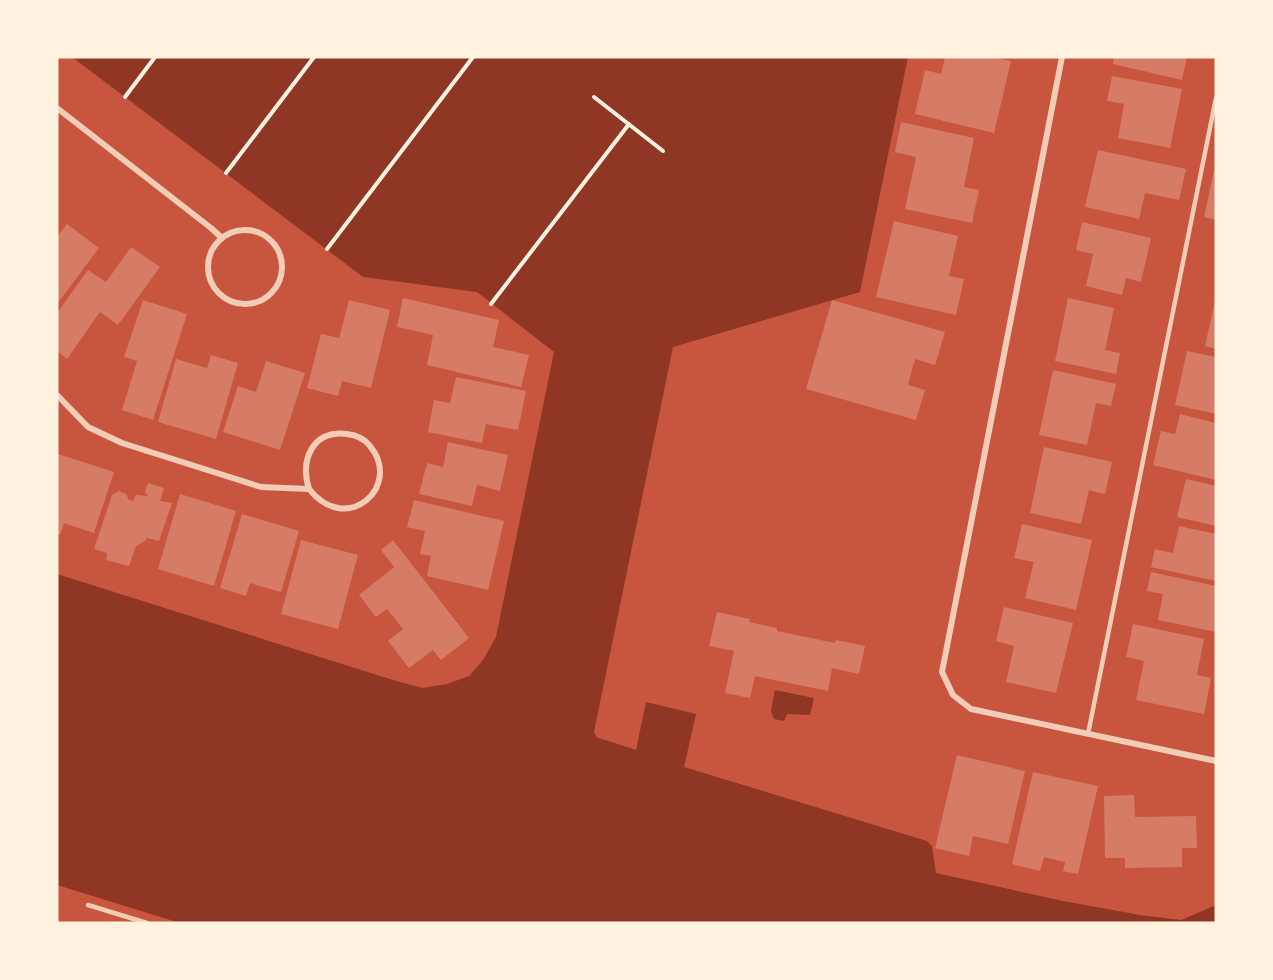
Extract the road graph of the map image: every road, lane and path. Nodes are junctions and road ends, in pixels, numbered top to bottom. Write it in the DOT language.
graph roads {
  1 [pos="155,57"];
  2 [pos="314,57"];
  3 [pos="473,57"];
  4 [pos="1062,57"];
  5 [pos="125,97"];
  6 [pos="594,97"];
  7 [pos="1216,98"];
  8 [pos="57,108"];
  9 [pos="629,124"];
  10 [pos="663,151"];
  11 [pos="226,173"];
  12 [pos="222,238"];
  13 [pos="327,249"];
  14 [pos="490,304"];
  15 [pos="57,395"];
  16 [pos="309,489"];
  17 [pos="1088,734"];
  18 [pos="1216,761"];
  19 [pos="88,905"];
  20 [pos="147,923"];
  1 -- 5 [label="path"];
  2 -- 11 [label="path"];
  3 -- 13 [label="path"];
  4 -- 17 [label="street"];
  6 -- 9 [label="path"];
  7 -- 17 [label="lane"];
  8 -- 12 [label="street"];
  9 -- 10 [label="path"];
  9 -- 14 [label="path"];
  12 -- 12 [label="street"];
  15 -- 16 [label="street"];
  16 -- 16 [label="street"];
  17 -- 18 [label="street"];
  19 -- 20 [label="lane"];
}
